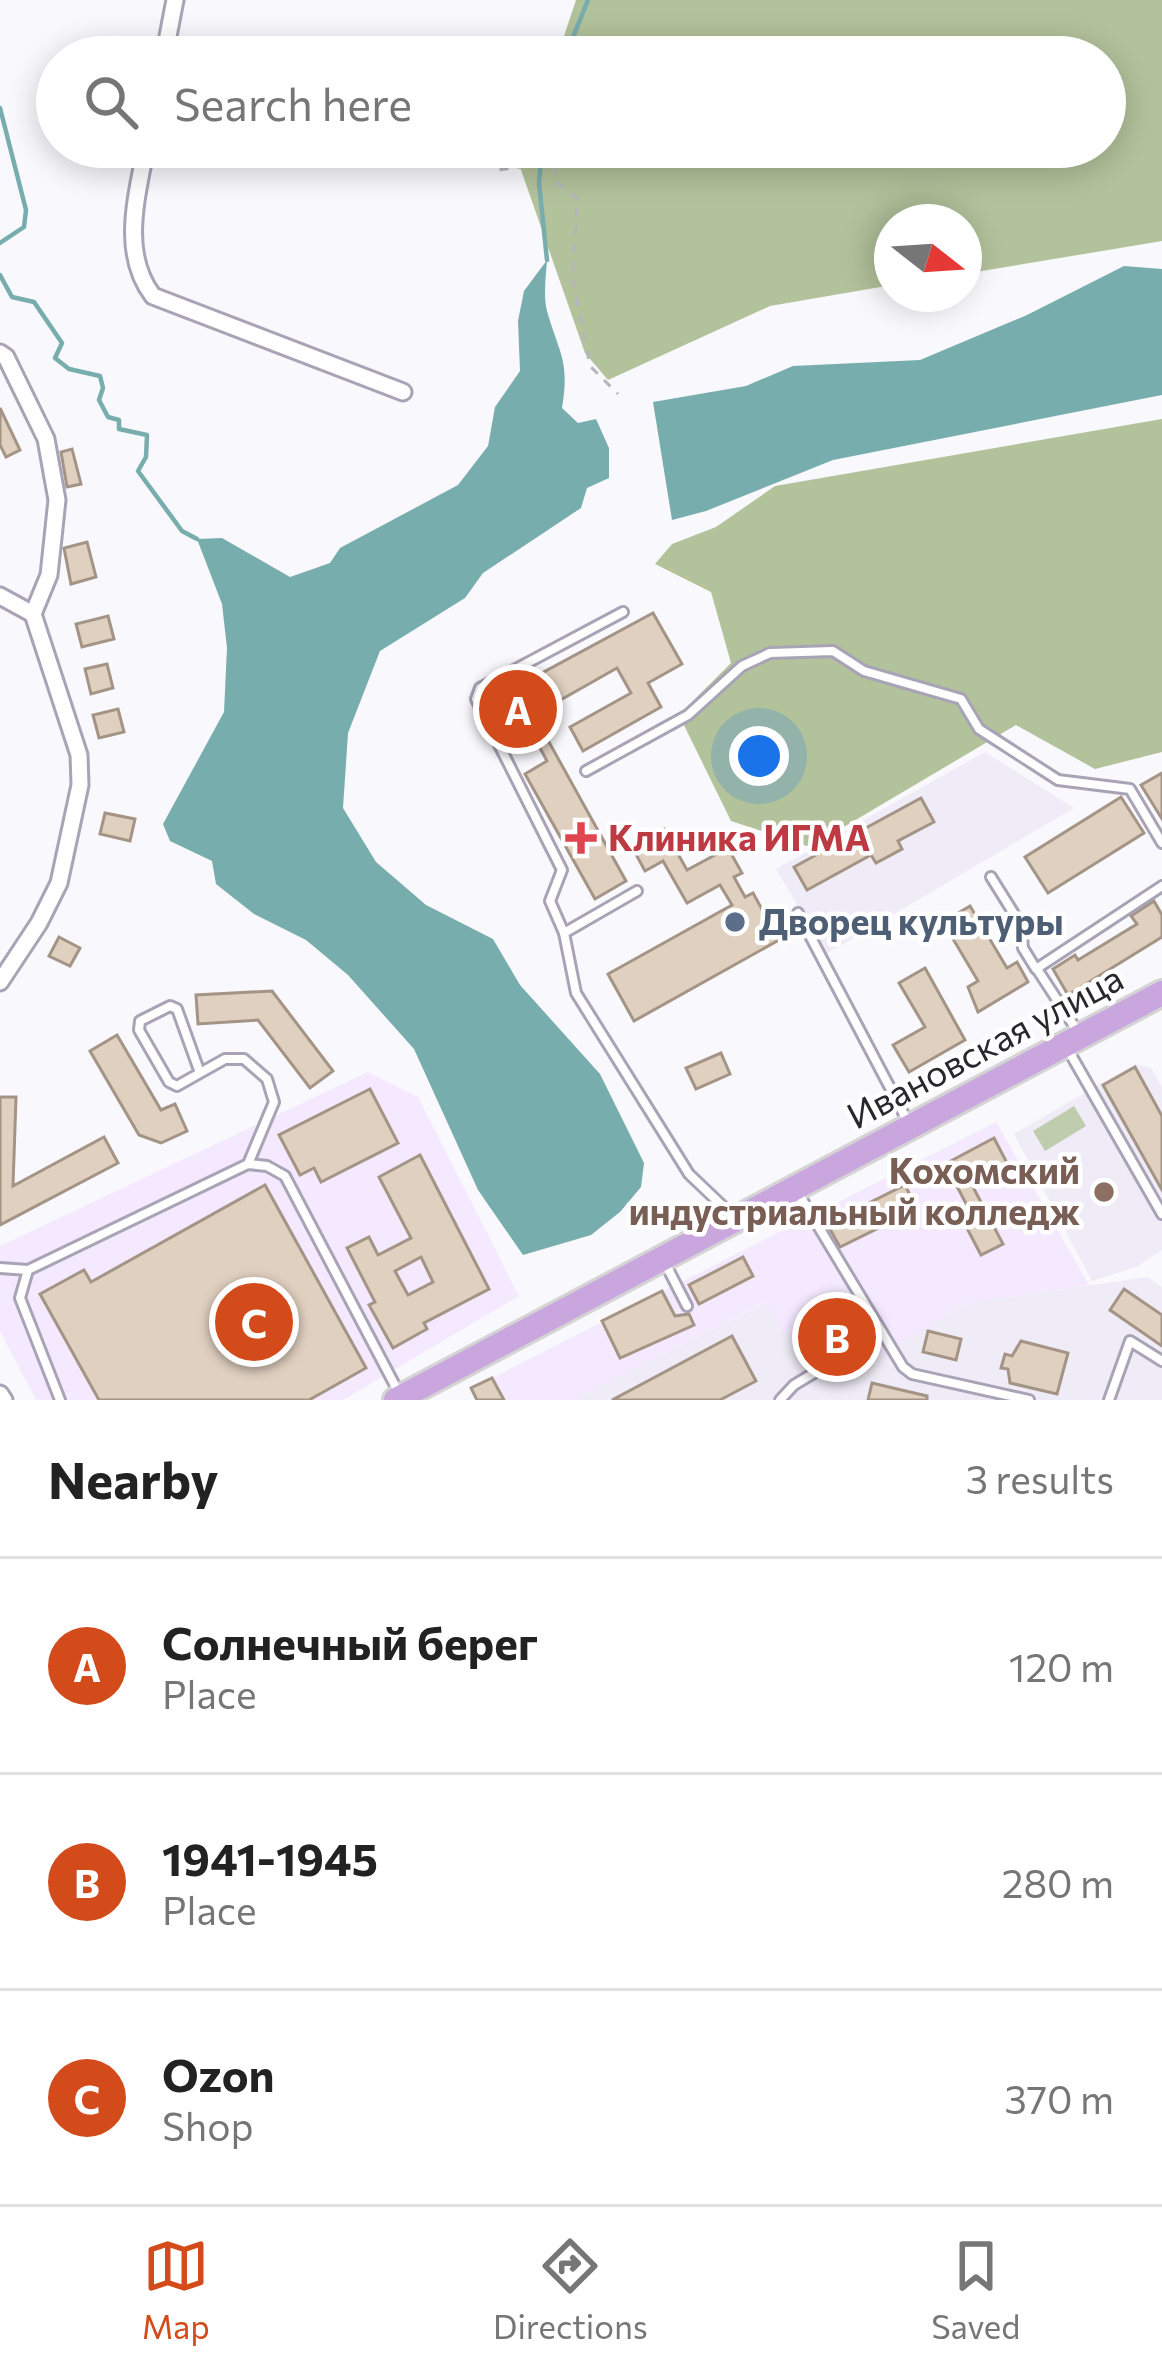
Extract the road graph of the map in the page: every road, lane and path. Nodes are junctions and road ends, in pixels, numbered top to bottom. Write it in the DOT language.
graph roads {
  1 [pos="175,0"];
  2 [pos="168,36"];
  3 [pos="142,168"];
  4 [pos="555,168"];
  5 [pos="0,353"];
  6 [pos="403,392"];
  7 [pos="618,394"];
  8 [pos="0,596"];
  9 [pos="623,612"];
  10 [pos="33,614"];
  11 [pos="586,771"];
  12 [pos="1162,843"];
  13 [pos="991,877"];
  14 [pos="1162,886"];
  15 [pos="637,891"];
  16 [pos="798,914"];
  17 [pos="564,933"];
  18 [pos="1036,969"];
  19 [pos="0,982"];
  20 [pos="1158,1003"];
  21 [pos="1074,1043"];
  22 [pos="200,1073"];
  23 [pos="912,1128"];
  24 [pos="248,1164"];
  25 [pos="796,1190"];
  26 [pos="1162,1214"];
  27 [pos="737,1220"];
  28 [pos="663,1259"];
  29 [pos="0,1268"];
  30 [pos="28,1270"];
  31 [pos="687,1306"];
  32 [pos="882,1332"];
  33 [pos="1162,1361"];
  34 [pos="399,1399"];
  35 [pos="59,1400"];
  36 [pos="780,1400"];
  37 [pos="1029,1400"];
  38 [pos="1109,1400"];
  1 -- 2 [label="street"];
  3 -- 6 [label="street"];
  4 -- 7 [label="path"];
  5 -- 10 [label="street"];
  8 -- 10 [label="street"];
  9 -- 17 [label="lane"];
  10 -- 19 [label="street"];
  11 -- 12 [label="lane"];
  13 -- 18 [label="lane"];
  14 -- 18 [label="lane"];
  15 -- 17 [label="lane"];
  16 -- 23 [label="lane"];
  17 -- 27 [label="lane"];
  18 -- 21 [label="lane"];
  20 -- 21 [label="main road, Ивановская улица"];
  21 -- 23 [label="main road, Ивановская улица"];
  21 -- 26 [label="lane"];
  22 -- 22 [label="lane"];
  22 -- 24 [label="lane"];
  23 -- 25 [label="main road, Ивановская улица"];
  24 -- 30 [label="lane"];
  24 -- 34 [label="lane"];
  25 -- 27 [label="main road, Ивановская улица"];
  25 -- 32 [label="lane"];
  27 -- 28 [label="main road, Ивановская улица"];
  28 -- 31 [label="lane"];
  28 -- 34 [label="main road, Ивановская улица"];
  29 -- 30 [label="lane"];
  30 -- 35 [label="lane"];
  32 -- 36 [label="lane"];
  32 -- 37 [label="lane"];
  33 -- 38 [label="lane"];
}
